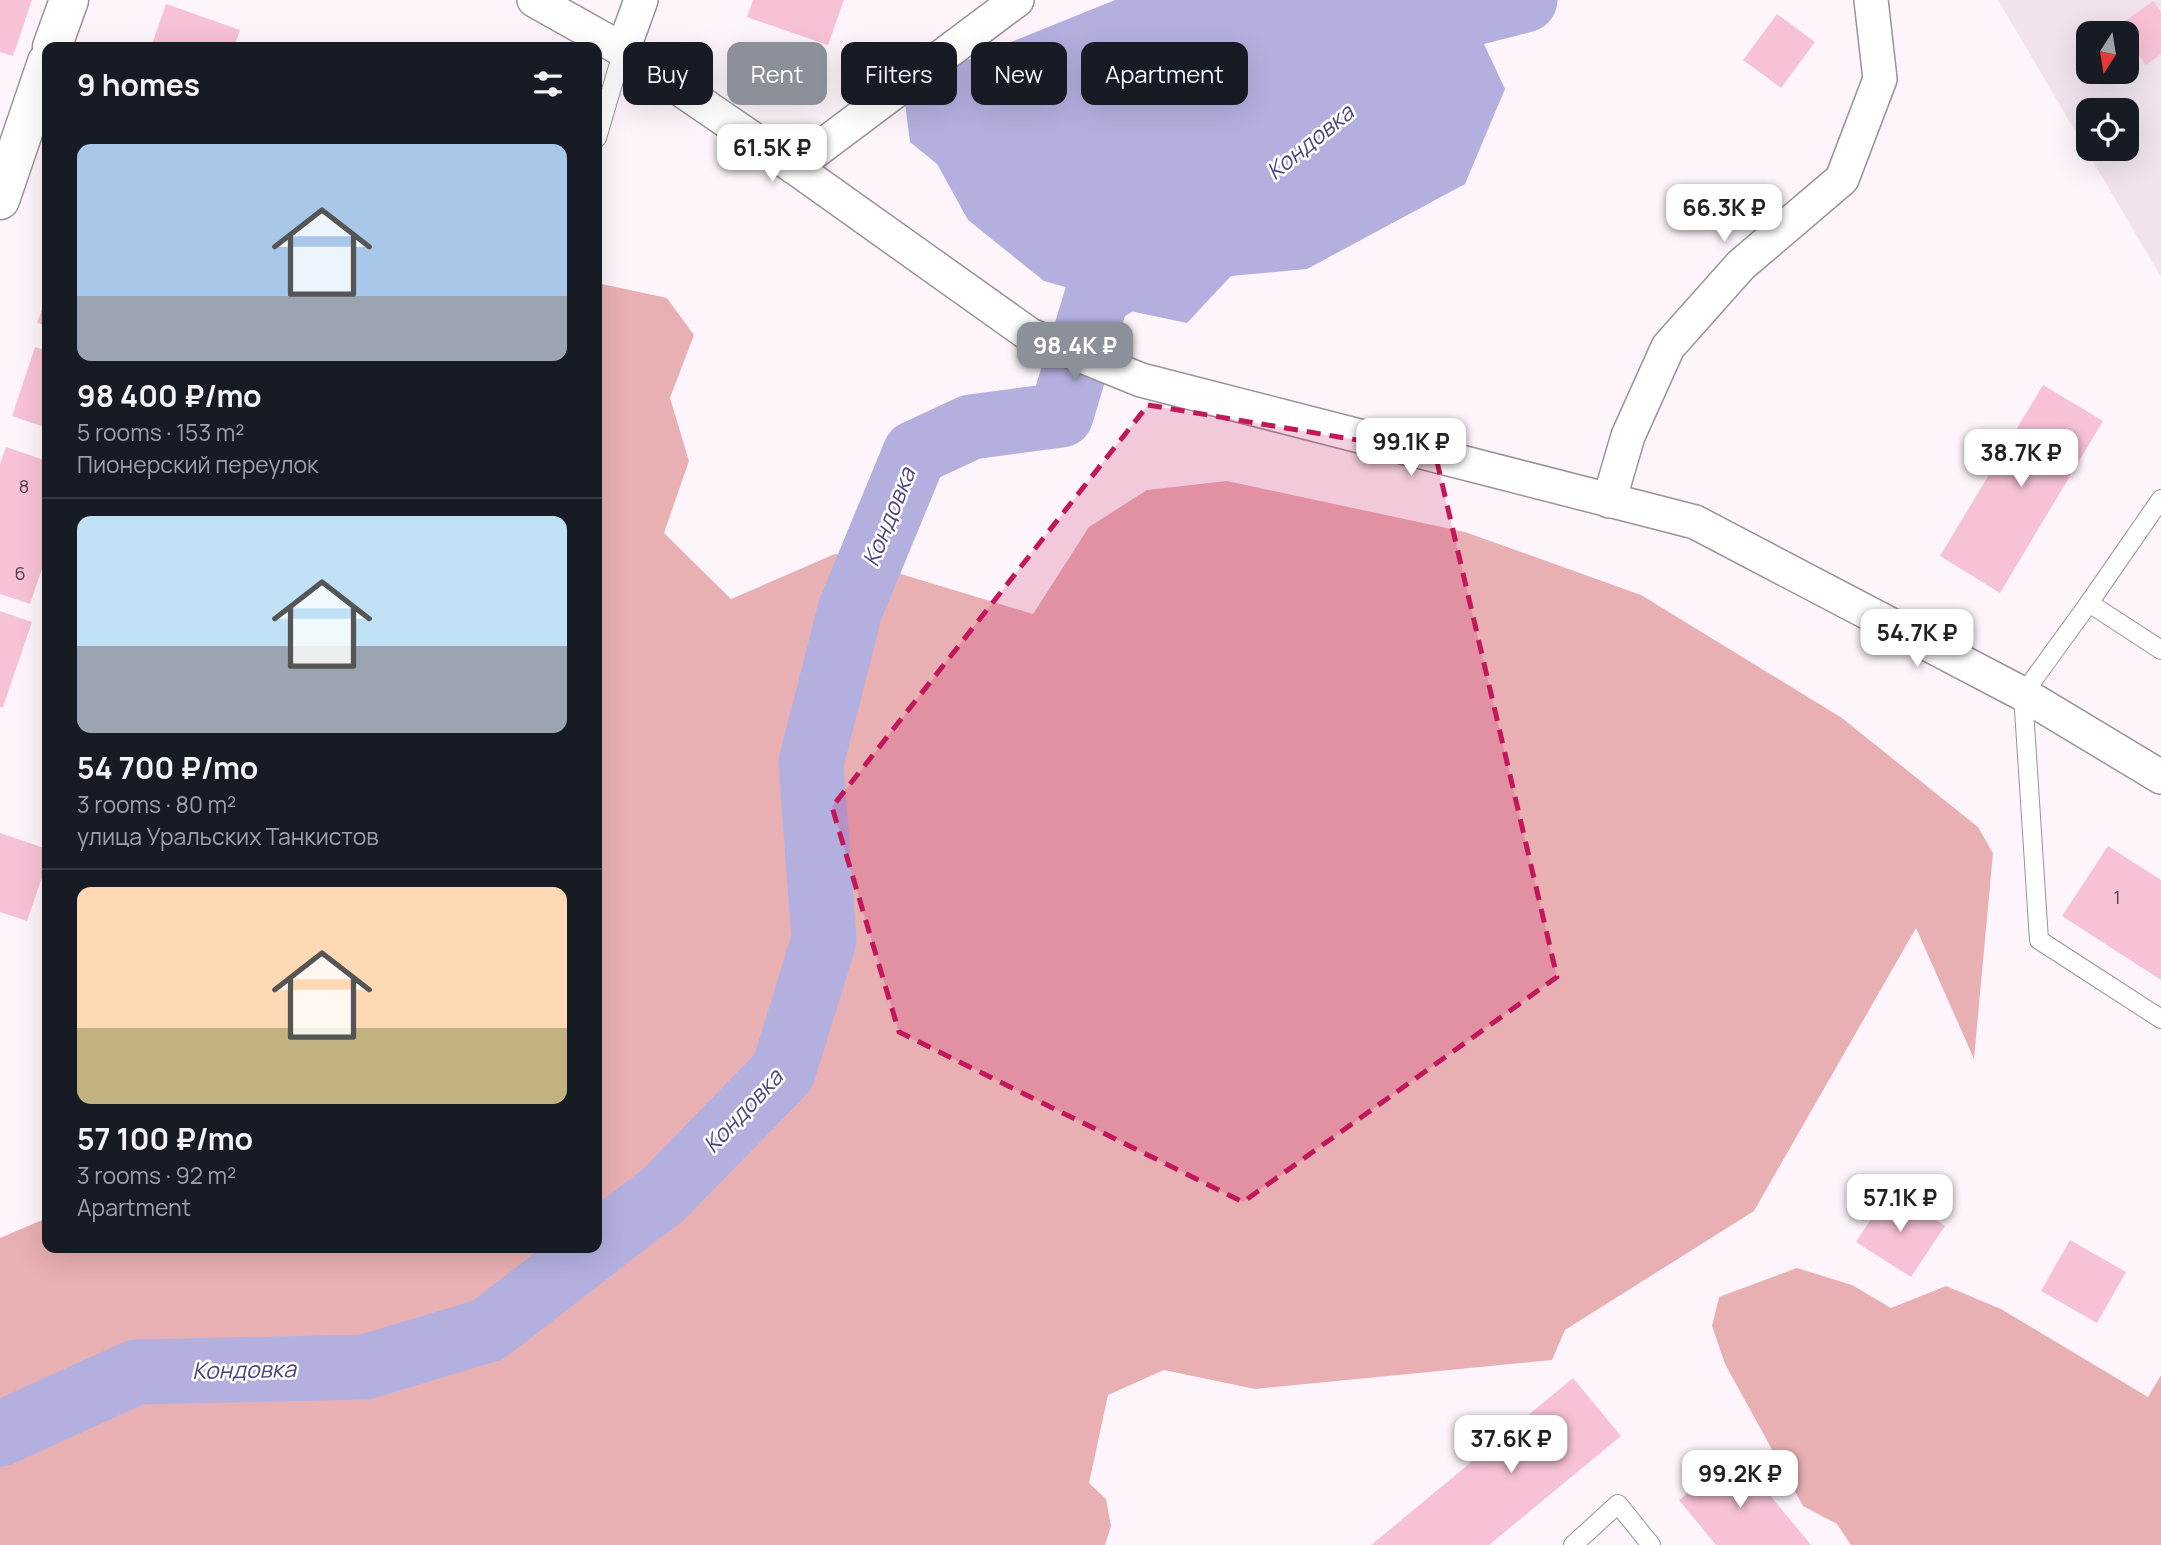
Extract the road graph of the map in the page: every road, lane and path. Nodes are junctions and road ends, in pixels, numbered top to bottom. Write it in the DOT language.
graph roads {
  1 [pos="69,0"];
  2 [pos="534,0"];
  3 [pos="641,0"];
  4 [pos="1017,0"];
  5 [pos="1871,0"];
  6 [pos="54,42"];
  7 [pos="626,42"];
  8 [pos="623,50"];
  9 [pos="42,77"];
  10 [pos="704,105"];
  11 [pos="602,121"];
  12 [pos="794,166"];
  13 [pos="0,200"];
  14 [pos="2161,499"];
  15 [pos="1609,501"];
  16 [pos="2089,603"];
  17 [pos="2161,650"];
  18 [pos="2023,694"];
  19 [pos="2161,777"];
  20 [pos="2161,1018"];
  21 [pos="1573,1545"];
  22 [pos="1651,1545"];
  1 -- 6 [label="street"];
  2 -- 8 [label="street"];
  3 -- 7 [label="street"];
  4 -- 12 [label="street"];
  5 -- 15 [label="street"];
  8 -- 11 [label="lane"];
  9 -- 13 [label="street"];
  10 -- 12 [label="street"];
  12 -- 15 [label="street"];
  14 -- 16 [label="lane"];
  15 -- 18 [label="street"];
  16 -- 17 [label="lane"];
  16 -- 18 [label="lane"];
  18 -- 19 [label="street"];
  18 -- 20 [label="lane"];
  21 -- 22 [label="lane"];
}
